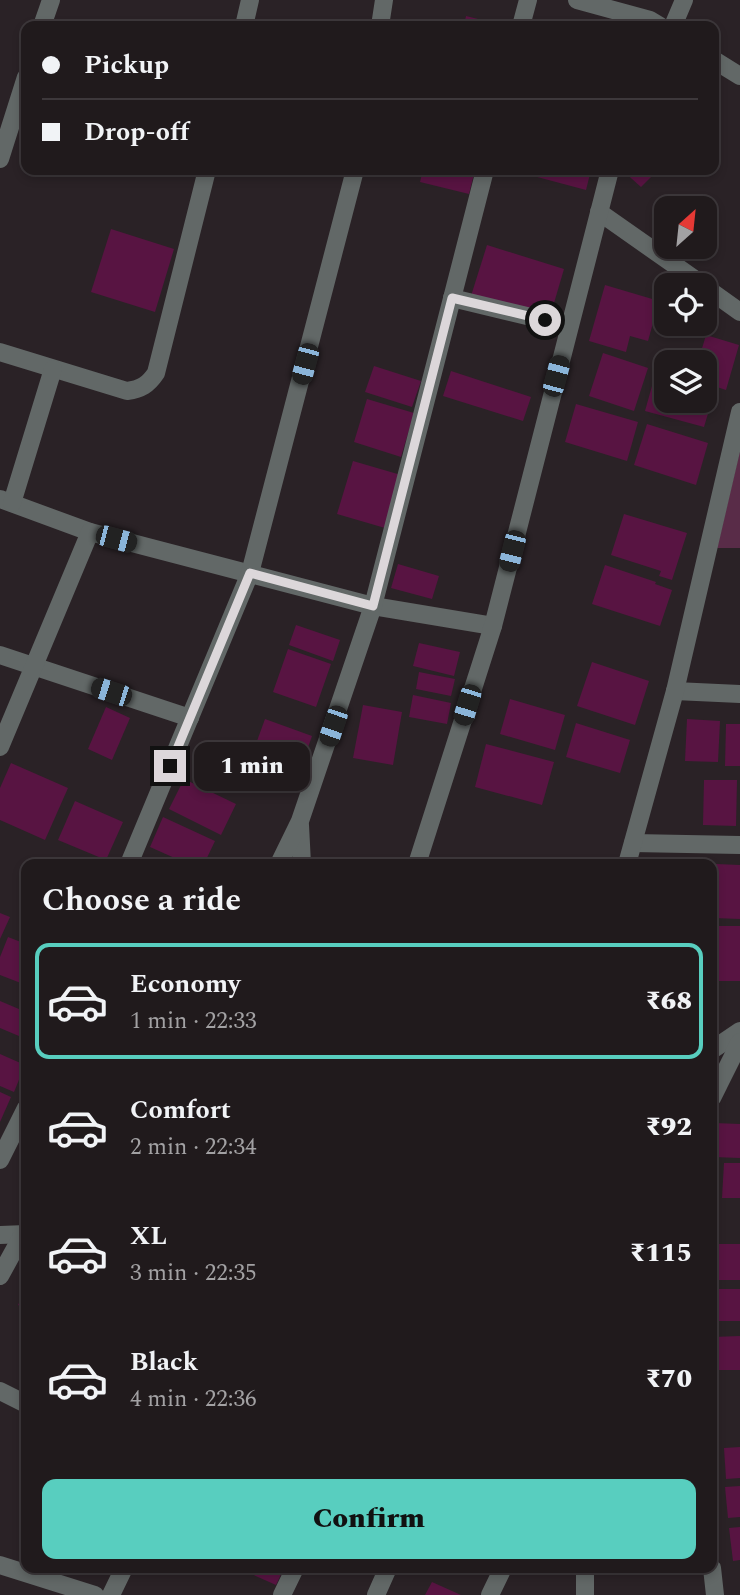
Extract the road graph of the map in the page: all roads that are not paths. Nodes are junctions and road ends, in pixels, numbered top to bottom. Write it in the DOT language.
graph roads {
  1 [pos="51,0"];
  2 [pos="250,0"];
  3 [pos="384,0"];
  4 [pos="528,0"];
  5 [pos="684,0"];
  6 [pos="582,1"];
  7 [pos="45,21"];
  8 [pos="245,21"];
  9 [pos="381,21"];
  10 [pos="522,21"];
  11 [pos="644,21"];
  12 [pos="675,21"];
  13 [pos="719,63"];
  14 [pos="740,76"];
  15 [pos="21,93"];
  16 [pos="0,159"];
  17 [pos="206,175"];
  18 [pos="354,175"];
  19 [pos="484,175"];
  20 [pos="609,175"];
  21 [pos="599,212"];
  22 [pos="686,273"];
  23 [pos="717,295"];
  24 [pos="452,298"];
  25 [pos="740,312"];
  26 [pos="569,326"];
  27 [pos="0,352"];
  28 [pos="53,369"];
  29 [pos="740,412"];
  30 [pos="6,501"];
  31 [pos="90,532"];
  32 [pos="250,573"];
  33 [pos="373,606"];
  34 [pos="493,626"];
  35 [pos="0,655"];
  36 [pos="33,667"];
  37 [pos="675,691"];
  38 [pos="740,694"];
  39 [pos="190,718"];
  40 [pos="0,747"];
  41 [pos="300,821"];
  42 [pos="633,843"];
  43 [pos="740,845"];
  44 [pos="131,859"];
  45 [pos="281,859"];
  46 [pos="302,859"];
  47 [pos="419,859"];
  48 [pos="628,859"];
  49 [pos="740,1031"];
  50 [pos="740,1042"];
  51 [pos="717,1047"];
  52 [pos="717,1088"];
  53 [pos="21,1118"];
  54 [pos="0,1160"];
  55 [pos="21,1234"];
  56 [pos="0,1235"];
  57 [pos="21,1241"];
  58 [pos="0,1276"];
  59 [pos="0,1391"];
  60 [pos="21,1402"];
  61 [pos="0,1565"];
  62 [pos="21,1572"];
  63 [pos="25,1573"];
  64 [pos="122,1573"];
  65 [pos="293,1573"];
  66 [pos="386,1573"];
  67 [pos="501,1573"];
  68 [pos="584,1573"];
  69 [pos="713,1573"];
  70 [pos="95,1595"];
  71 [pos="111,1595"];
  72 [pos="282,1595"];
  73 [pos="376,1595"];
  74 [pos="490,1595"];
  75 [pos="585,1595"];
  76 [pos="715,1595"];
  1 -- 7 [label="street"];
  2 -- 8 [label="street"];
  3 -- 9 [label="street"];
  4 -- 10 [label="street"];
  5 -- 12 [label="street"];
  6 -- 11 [label="street"];
  13 -- 14 [label="street"];
  15 -- 16 [label="street"];
  17 -- 28 [label="street"];
  18 -- 32 [label="street"];
  19 -- 24 [label="street"];
  20 -- 21 [label="street"];
  21 -- 22 [label="street"];
  21 -- 26 [label="street"];
  23 -- 25 [label="street"];
  24 -- 26 [label="street"];
  24 -- 33 [label="street"];
  26 -- 34 [label="street"];
  27 -- 28 [label="street"];
  28 -- 30 [label="street"];
  29 -- 37 [label="street"];
  30 -- 31 [label="street"];
  31 -- 32 [label="street"];
  31 -- 36 [label="street"];
  32 -- 33 [label="street"];
  32 -- 39 [label="street"];
  33 -- 34 [label="street"];
  33 -- 41 [label="street"];
  34 -- 47 [label="street"];
  35 -- 36 [label="street"];
  36 -- 39 [label="street"];
  36 -- 40 [label="street"];
  37 -- 38 [label="street"];
  37 -- 42 [label="street"];
  39 -- 44 [label="street"];
  41 -- 45 [label="street"];
  41 -- 46 [label="street"];
  42 -- 43 [label="street"];
  42 -- 48 [label="street"];
  49 -- 51 [label="street"];
  50 -- 52 [label="street"];
  53 -- 54 [label="street"];
  55 -- 56 [label="street"];
  57 -- 58 [label="street"];
  59 -- 60 [label="street"];
  61 -- 62 [label="street"];
  63 -- 70 [label="street"];
  64 -- 71 [label="street"];
  65 -- 72 [label="street"];
  66 -- 73 [label="street"];
  67 -- 74 [label="street"];
  68 -- 75 [label="street"];
  69 -- 76 [label="street"];
}
